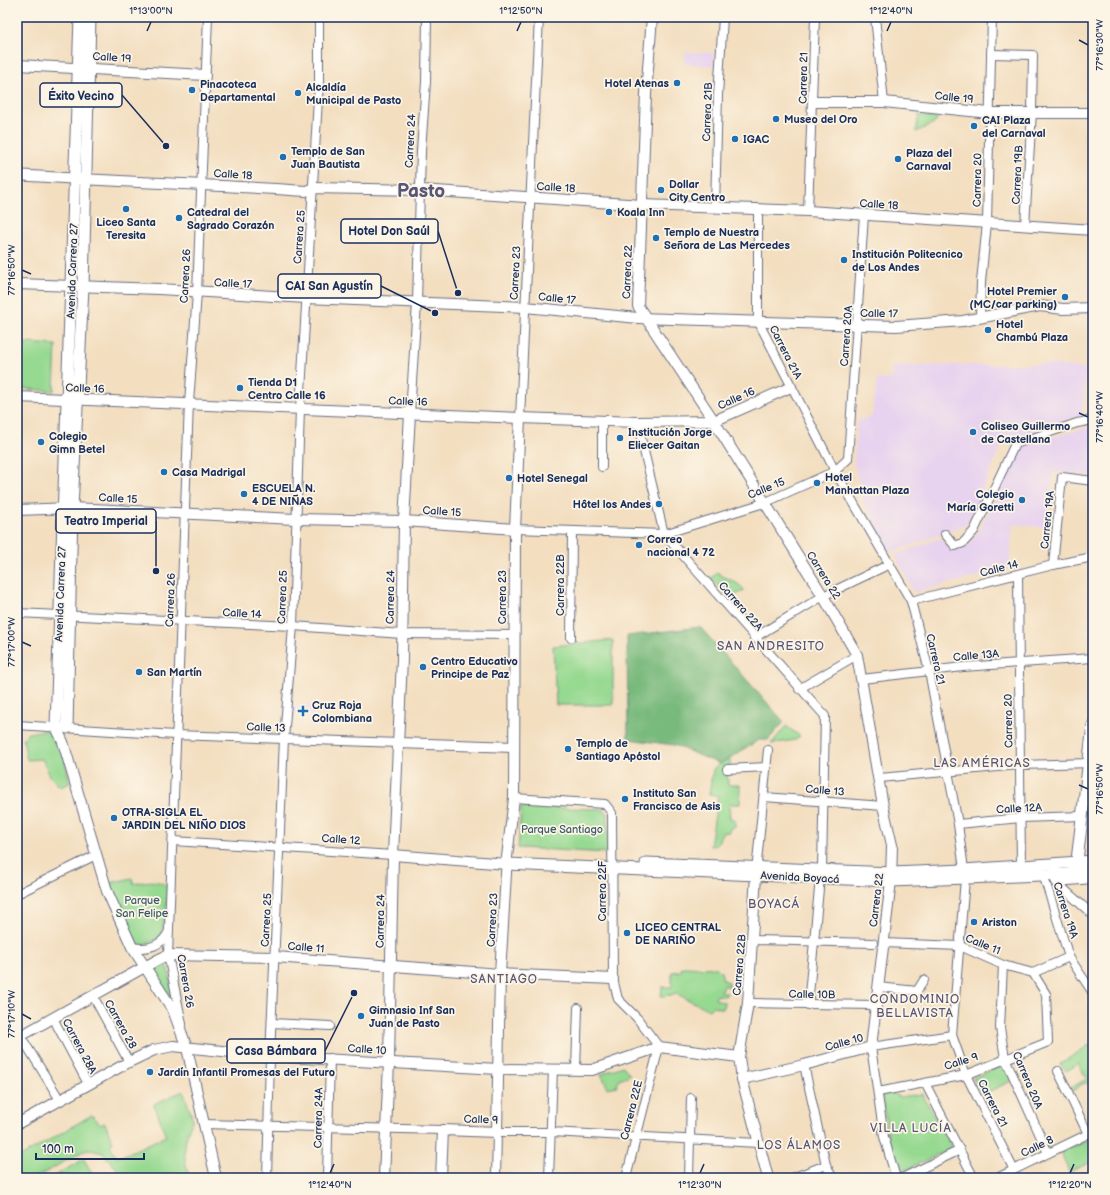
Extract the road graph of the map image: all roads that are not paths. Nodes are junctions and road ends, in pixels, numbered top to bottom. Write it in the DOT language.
graph roads {
  1 [pos="80,17"];
  2 [pos="90,17"];
  3 [pos="208,17"];
  4 [pos="320,17"];
  5 [pos="427,17"];
  6 [pos="539,17"];
  7 [pos="652,17"];
  8 [pos="723,17"];
  9 [pos="815,17"];
  10 [pos="876,17"];
  11 [pos="992,17"];
  12 [pos="991,54"];
  13 [pos="17,65"];
  14 [pos="83,68"];
  15 [pos="205,75"];
  16 [pos="813,102"];
  17 [pos="884,102"];
  18 [pos="1032,112"];
  19 [pos="989,113"];
  20 [pos="1093,113"];
  21 [pos="17,175"];
  22 [pos="80,180"];
  23 [pos="201,184"];
  24 [pos="313,188"];
  25 [pos="421,190"];
  26 [pos="531,197"];
  27 [pos="642,206"];
  28 [pos="715,207"];
  29 [pos="758,209"];
  30 [pos="808,212"];
  31 [pos="864,215"];
  32 [pos="987,223"];
  33 [pos="1025,225"];
  34 [pos="1093,230"];
  35 [pos="17,284"];
  36 [pos="72,287"];
  37 [pos="83,287"];
  38 [pos="196,293"];
  39 [pos="306,298"];
  40 [pos="417,303"];
  41 [pos="526,307"];
  42 [pos="1093,308"];
  43 [pos="648,318"];
  44 [pos="980,318"];
  45 [pos="758,321"];
  46 [pos="857,325"];
  47 [pos="791,387"];
  48 [pos="17,397"];
  49 [pos="72,400"];
  50 [pos="189,403"];
  51 [pos="300,409"];
  52 [pos="410,414"];
  53 [pos="520,418"];
  54 [pos="602,420"];
  55 [pos="1093,420"];
  56 [pos="714,421"];
  57 [pos="636,422"];
  58 [pos="848,459"];
  59 [pos="602,467"];
  60 [pos="835,471"];
  61 [pos="1093,481"];
  62 [pos="764,503"];
  63 [pos="68,508"];
  64 [pos="17,510"];
  65 [pos="185,514"];
  66 [pos="296,519"];
  67 [pos="404,521"];
  68 [pos="515,529"];
  69 [pos="572,532"];
  70 [pos="664,534"];
  71 [pos="945,534"];
  72 [pos="1093,557"];
  73 [pos="890,564"];
  74 [pos="1053,565"];
  75 [pos="1018,575"];
  76 [pos="823,596"];
  77 [pos="911,601"];
  78 [pos="17,613"];
  79 [pos="65,616"];
  80 [pos="181,620"];
  81 [pos="292,626"];
  82 [pos="402,634"];
  83 [pos="514,635"];
  84 [pos="571,638"];
  85 [pos="754,638"];
  86 [pos="857,655"];
  87 [pos="1093,658"];
  88 [pos="1018,663"];
  89 [pos="929,671"];
  90 [pos="862,679"];
  91 [pos="799,689"];
  92 [pos="17,725"];
  93 [pos="1093,725"];
  94 [pos="62,728"];
  95 [pos="175,736"];
  96 [pos="284,740"];
  97 [pos="399,742"];
  98 [pos="514,747"];
  99 [pos="768,750"];
  100 [pos="1091,763"];
  101 [pos="1019,765"];
  102 [pos="767,767"];
  103 [pos="727,769"];
  104 [pos="949,772"];
  105 [pos="880,778"];
  106 [pos="764,797"];
  107 [pos="514,798"];
  108 [pos="823,802"];
  109 [pos="883,806"];
  110 [pos="1082,816"];
  111 [pos="1021,818"];
  112 [pos="958,824"];
  113 [pos="173,841"];
  114 [pos="280,847"];
  115 [pos="96,855"];
  116 [pos="393,855"];
  117 [pos="507,860"];
  118 [pos="613,866"];
  119 [pos="1021,866"];
  120 [pos="1092,866"];
  121 [pos="1076,867"];
  122 [pos="756,871"];
  123 [pos="821,874"];
  124 [pos="964,875"];
  125 [pos="891,877"];
  126 [pos="1050,877"];
  127 [pos="17,894"];
  128 [pos="1093,915"];
  129 [pos="170,928"];
  130 [pos="753,940"];
  131 [pos="815,943"];
  132 [pos="878,943"];
  133 [pos="960,946"];
  134 [pos="132,947"];
  135 [pos="168,955"];
  136 [pos="275,957"];
  137 [pos="1069,957"];
  138 [pos="1003,965"];
  139 [pos="391,966"];
  140 [pos="144,968"];
  141 [pos="1033,973"];
  142 [pos="500,974"];
  143 [pos="613,980"];
  144 [pos="924,980"];
  145 [pos="878,987"];
  146 [pos="1093,993"];
  147 [pos="93,996"];
  148 [pos="748,1003"];
  149 [pos="808,1005"];
  150 [pos="876,1005"];
  151 [pos="578,1008"];
  152 [pos="53,1018"];
  153 [pos="272,1023"];
  154 [pos="330,1026"];
  155 [pos="18,1035"];
  156 [pos="952,1035"];
  157 [pos="871,1047"];
  158 [pos="187,1048"];
  159 [pos="659,1048"];
  160 [pos="270,1056"];
  161 [pos="739,1057"];
  162 [pos="330,1058"];
  163 [pos="1005,1058"];
  164 [pos="129,1062"];
  165 [pos="389,1062"];
  166 [pos="804,1065"];
  167 [pos="498,1069"];
  168 [pos="553,1070"];
  169 [pos="576,1070"];
  170 [pos="1058,1071"];
  171 [pos="966,1075"];
  172 [pos="742,1078"];
  173 [pos="925,1083"];
  174 [pos="88,1084"];
  175 [pos="878,1092"];
  176 [pos="691,1098"];
  177 [pos="60,1100"];
  178 [pos="17,1124"];
  179 [pos="204,1124"];
  180 [pos="269,1126"];
  181 [pos="329,1127"];
  182 [pos="385,1127"];
  183 [pos="443,1130"];
  184 [pos="496,1132"];
  185 [pos="551,1132"];
  186 [pos="636,1138"];
  187 [pos="690,1140"];
  188 [pos="758,1143"];
  189 [pos="960,1150"];
  190 [pos="1048,1153"];
  191 [pos="826,1165"];
  192 [pos="1014,1170"];
  193 [pos="216,1178"];
  194 [pos="267,1178"];
  195 [pos="327,1178"];
  196 [pos="384,1178"];
  197 [pos="441,1178"];
  198 [pos="496,1178"];
  199 [pos="549,1178"];
  200 [pos="626,1178"];
  201 [pos="689,1178"];
  202 [pos="768,1178"];
  203 [pos="792,1178"];
  204 [pos="832,1178"];
  205 [pos="896,1178"];
  206 [pos="902,1178"];
  207 [pos="974,1178"];
  208 [pos="997,1178"];
  1 -- 14 [label="main road, Avenida Carrera 27"];
  2 -- 14 [label="main road, Avenida Carrera 27"];
  3 -- 15 [label="street, Carrera 26"];
  4 -- 24 [label="street, Carrera 25"];
  5 -- 25 [label="street, Carrera 24"];
  6 -- 26 [label="street, Carrera 23"];
  7 -- 27 [label="street, Carrera 22"];
  8 -- 28 [label="street, Carrera 21B"];
  9 -- 16 [label="street, Carrera 21"];
  10 -- 17 [label="street"];
  11 -- 12 [label="street, Carrera 20"];
  12 -- 18 [label="street, Carrera 19B"];
  12 -- 19 [label="street, Carrera 20"];
  13 -- 14 [label="street, Calle 19"];
  14 -- 15 [label="street, Calle 19"];
  14 -- 22 [label="main road, Avenida Carrera 27"];
  15 -- 23 [label="street, Carrera 26"];
  16 -- 17 [label="street, Calle 19"];
  16 -- 30 [label="street, Carrera 21"];
  17 -- 19 [label="street, Calle 19"];
  18 -- 19 [label="street, Calle 19"];
  18 -- 20 [label="street, Calle 19"];
  18 -- 33 [label="street, Carrera 19B"];
  19 -- 32 [label="street, Carrera 20"];
  21 -- 22 [label="street, Calle 18"];
  22 -- 23 [label="street, Calle 18"];
  22 -- 36 [label="main road, Avenida Carrera 27"];
  22 -- 37 [label="main road, Avenida Carrera 27"];
  23 -- 24 [label="street, Calle 18"];
  23 -- 38 [label="street, Carrera 26"];
  24 -- 25 [label="street, Calle 18"];
  24 -- 39 [label="street, Carrera 25"];
  25 -- 26 [label="street, Calle 18"];
  25 -- 40 [label="street, Carrera 24"];
  26 -- 27 [label="street, Calle 18"];
  26 -- 41 [label="street, Carrera 23"];
  27 -- 28 [label="street, Calle 18"];
  27 -- 43 [label="street, Carrera 22"];
  28 -- 29 [label="street, Calle 18"];
  29 -- 30 [label="street, Calle 18"];
  29 -- 45 [label="street, Carrera 21A"];
  30 -- 31 [label="street, Calle 18"];
  31 -- 32 [label="street, Calle 18"];
  31 -- 46 [label="street, Carrera 20A"];
  32 -- 33 [label="street, Calle 18"];
  32 -- 44 [label="street, Carrera 20"];
  33 -- 34 [label="street, Calle 18"];
  35 -- 36 [label="street, Calle 17"];
  36 -- 37 [label="street, Calle 17"];
  36 -- 49 [label="main road, Avenida Carrera 27"];
  37 -- 38 [label="street, Calle 17"];
  37 -- 49 [label="main road, Avenida Carrera 27"];
  38 -- 39 [label="street, Calle 17"];
  38 -- 50 [label="street, Carrera 26"];
  39 -- 40 [label="street, Calle 17"];
  39 -- 51 [label="street, Carrera 25"];
  40 -- 41 [label="street, Calle 17"];
  40 -- 52 [label="street, Carrera 24"];
  41 -- 43 [label="street, Calle 17"];
  41 -- 53 [label="street, Carrera 23"];
  42 -- 44 [label="street, Calle 17"];
  43 -- 45 [label="street, Calle 17"];
  43 -- 56 [label="street, Carrera 22"];
  44 -- 46 [label="street, Calle 17"];
  45 -- 46 [label="street, Calle 17"];
  45 -- 47 [label="street, Carrera 21A"];
  46 -- 58 [label="street, Carrera 20A"];
  47 -- 56 [label="street, Calle 16"];
  47 -- 60 [label="street, Carrera 21A"];
  48 -- 49 [label="street, Calle 16"];
  49 -- 50 [label="street, Calle 16"];
  49 -- 63 [label="main road, Avenida Carrera 27"];
  50 -- 51 [label="street, Calle 16"];
  50 -- 65 [label="street, Carrera 26"];
  51 -- 52 [label="street, Calle 16"];
  51 -- 66 [label="street, Carrera 25"];
  52 -- 53 [label="street, Calle 16"];
  52 -- 67 [label="street, Carrera 24"];
  53 -- 54 [label="street, Calle 16"];
  53 -- 68 [label="street, Carrera 23"];
  54 -- 57 [label="street, Calle 16"];
  54 -- 59 [label="street"];
  55 -- 71 [label="street"];
  56 -- 57 [label="street, Calle 16"];
  56 -- 62 [label="street, Carrera 22"];
  57 -- 70 [label="street, Carrera 22A"];
  58 -- 60 [label="street, Calle 15"];
  60 -- 62 [label="street, Calle 15"];
  60 -- 73 [label="street, Carrera 21"];
  61 -- 74 [label="street, Carrera 19A"];
  62 -- 70 [label="street, Calle 15"];
  62 -- 76 [label="street, Carrera 22"];
  63 -- 64 [label="street, Calle 15"];
  63 -- 65 [label="street, Calle 15"];
  63 -- 79 [label="main road, Avenida Carrera 27"];
  65 -- 66 [label="street, Calle 15"];
  65 -- 80 [label="street, Carrera 26"];
  66 -- 67 [label="street, Calle 15"];
  66 -- 81 [label="street, Carrera 25"];
  67 -- 68 [label="street, Calle 15"];
  67 -- 82 [label="street, Carrera 24"];
  68 -- 69 [label="street, Calle 15"];
  68 -- 83 [label="street, Carrera 23"];
  69 -- 70 [label="street, Calle 15"];
  69 -- 84 [label="street, Carrera 22B"];
  70 -- 85 [label="street, Carrera 22A"];
  72 -- 74 [label="street, Calle 14"];
  73 -- 76 [label="street"];
  73 -- 77 [label="street, Carrera 21"];
  74 -- 75 [label="street, Calle 14"];
  75 -- 77 [label="street, Calle 14"];
  75 -- 88 [label="street, Carrera 20"];
  76 -- 85 [label="street"];
  76 -- 86 [label="street, Carrera 22"];
  77 -- 89 [label="street, Carrera 21"];
  78 -- 79 [label="street, Calle 14"];
  79 -- 80 [label="street, Calle 14"];
  79 -- 94 [label="main road, Avenida Carrera 27"];
  80 -- 81 [label="street, Calle 14"];
  80 -- 95 [label="street, Carrera 26"];
  81 -- 82 [label="street, Calle 14"];
  81 -- 96 [label="street, Carrera 25"];
  82 -- 83 [label="street, Calle 14"];
  82 -- 97 [label="street, Carrera 24"];
  83 -- 98 [label="street, Carrera 23"];
  85 -- 91 [label="street, Carrera 22A"];
  86 -- 90 [label="street, Carrera 22"];
  86 -- 91 [label="street"];
  87 -- 88 [label="street, Calle 13A"];
  88 -- 89 [label="street, Calle 13A"];
  88 -- 101 [label="street, Carrera 20"];
  89 -- 90 [label="street, Calle 13A"];
  89 -- 104 [label="street, Carrera 21"];
  90 -- 105 [label="street, Carrera 22"];
  91 -- 108 [label="street, Carrera 22A"];
  92 -- 94 [label="street, Calle 13"];
  93 -- 100 [label="main road"];
  94 -- 95 [label="street, Calle 13"];
  94 -- 115 [label="street, Avenida Carrera 27"];
  95 -- 96 [label="street, Calle 13"];
  95 -- 113 [label="street, Carrera 26"];
  96 -- 97 [label="street, Calle 13"];
  96 -- 114 [label="street, Carrera 25"];
  97 -- 98 [label="street, Calle 13"];
  97 -- 116 [label="street, Carrera 24"];
  98 -- 107 [label="street, Carrera 23"];
  99 -- 102 [label="street, Carrera 22B"];
  100 -- 101 [label="street"];
  100 -- 110 [label="main road"];
  101 -- 104 [label="street"];
  101 -- 111 [label="street, Carrera 20"];
  102 -- 103 [label="street"];
  102 -- 106 [label="street, Carrera 22B"];
  104 -- 105 [label="street"];
  104 -- 112 [label="street, Carrera 21"];
  105 -- 109 [label="street, Carrera 22"];
  106 -- 108 [label="street, Calle 13"];
  106 -- 122 [label="street, Carrera 22B"];
  107 -- 117 [label="street, Carrera 23"];
  107 -- 118 [label="street, Carrera 22F"];
  108 -- 109 [label="street, Calle 13"];
  108 -- 123 [label="street, Carrera 22A"];
  109 -- 125 [label="street, Carrera 22"];
  110 -- 111 [label="street, Calle 12A"];
  110 -- 121 [label="main road"];
  111 -- 112 [label="street, Calle 12A"];
  111 -- 119 [label="street, Carrera 20"];
  112 -- 124 [label="street, Carrera 21"];
  113 -- 114 [label="street, Calle 12"];
  113 -- 129 [label="street, Carrera 26"];
  114 -- 116 [label="street, Calle 12"];
  114 -- 136 [label="street, Carrera 25"];
  115 -- 127 [label="street"];
  115 -- 134 [label="street, Avenida Carrera 27"];
  116 -- 117 [label="street, Calle 12"];
  116 -- 139 [label="street, Carrera 24"];
  117 -- 118 [label="main road, Avenida Boyacá"];
  117 -- 142 [label="street, Carrera 23"];
  118 -- 122 [label="main road, Avenida Boyacá"];
  118 -- 143 [label="street, Carrera 22F"];
  119 -- 121 [label="main road, Avenida Boyacá"];
  119 -- 124 [label="main road, Avenida Boyacá"];
  120 -- 121 [label="main road, Avenida Boyacá"];
  120 -- 126 [label="street"];
  121 -- 126 [label="main road, Avenida Boyacá"];
  122 -- 123 [label="main road, Avenida Boyacá"];
  122 -- 130 [label="street, Carrera 22B"];
  123 -- 125 [label="main road, Avenida Boyacá"];
  123 -- 131 [label="street, Carrera 22A"];
  124 -- 125 [label="main road, Avenida Boyacá"];
  124 -- 126 [label="main road, Avenida Boyacá"];
  124 -- 133 [label="street, Carrera 21"];
  125 -- 132 [label="street, Carrera 22"];
  126 -- 128 [label="street"];
  126 -- 137 [label="street, Carrera 19A"];
  129 -- 134 [label="street"];
  129 -- 135 [label="street, Carrera 26"];
  130 -- 131 [label="street, Calle 11"];
  130 -- 148 [label="street, Carrera 22B"];
  131 -- 132 [label="street, Calle 11"];
  131 -- 149 [label="street, Carrera 22A"];
  132 -- 133 [label="street, Calle 11"];
  132 -- 145 [label="street, Carrera 22"];
  133 -- 138 [label="street, Calle 11"];
  133 -- 156 [label="street, Carrera 21"];
  134 -- 140 [label="street, Avenida Carrera 27"];
  135 -- 136 [label="street, Calle 11"];
  135 -- 140 [label="street, Calle 11"];
  135 -- 158 [label="street, Carrera 26"];
  136 -- 139 [label="street, Calle 11"];
  136 -- 153 [label="street, Carrera 25"];
  137 -- 141 [label="street"];
  137 -- 146 [label="street, Carrera 19A"];
  138 -- 141 [label="street, Calle 11"];
  138 -- 163 [label="street, Carrera 20A"];
  139 -- 142 [label="street, Calle 11"];
  139 -- 165 [label="street, Carrera 24"];
  140 -- 147 [label="street, Calle 11"];
  140 -- 158 [label="street, Avenida Carrera 27"];
  141 -- 163 [label="street, Calle 9"];
  142 -- 143 [label="street, Calle 11"];
  142 -- 167 [label="street, Carrera 23"];
  143 -- 159 [label="street"];
  144 -- 145 [label="street"];
  145 -- 150 [label="street, Carrera 22"];
  147 -- 152 [label="street, Calle 11"];
  147 -- 164 [label="street, Carrera 28"];
  148 -- 149 [label="street, Calle 10B"];
  148 -- 161 [label="street, Carrera 22B"];
  149 -- 150 [label="street, Calle 10B"];
  150 -- 157 [label="street, Carrera 22"];
  151 -- 169 [label="street"];
  152 -- 155 [label="street, Calle 11"];
  152 -- 174 [label="street, Carrera 28A"];
  153 -- 154 [label="street"];
  153 -- 160 [label="street, Carrera 25"];
  155 -- 177 [label="street"];
  156 -- 157 [label="street, Calle 10"];
  156 -- 171 [label="street, Carrera 21"];
  157 -- 166 [label="street, Calle 10"];
  157 -- 175 [label="street, Carrera 22"];
  158 -- 160 [label="street, Calle 10"];
  158 -- 164 [label="street, Calle 10"];
  158 -- 179 [label="street, Carrera 26"];
  159 -- 161 [label="street, Calle 10"];
  159 -- 169 [label="street, Calle 10"];
  159 -- 186 [label="street, Carrera 22E"];
  160 -- 162 [label="street, Calle 10"];
  160 -- 180 [label="street, Carrera 25"];
  161 -- 172 [label="street, Carrera 22B"];
  162 -- 165 [label="street, Calle 10"];
  162 -- 181 [label="street, Carrera 24A"];
  163 -- 171 [label="street, Calle 9"];
  163 -- 190 [label="street, Carrera 20A"];
  164 -- 174 [label="street, Calle 10"];
  165 -- 167 [label="street, Calle 10"];
  165 -- 182 [label="street, Carrera 24"];
  166 -- 172 [label="street, Calle 10"];
  166 -- 191 [label="street"];
  167 -- 168 [label="street, Calle 10"];
  167 -- 184 [label="street, Carrera 23"];
  168 -- 169 [label="street, Calle 10"];
  168 -- 185 [label="street"];
  170 -- 190 [label="street, Calle 8"];
  171 -- 173 [label="street, Calle 9"];
  171 -- 192 [label="street, Carrera 21"];
  172 -- 188 [label="street, Carrera 22B"];
  173 -- 175 [label="street, Calle 9"];
  173 -- 189 [label="street"];
  174 -- 177 [label="street, Calle 10"];
  175 -- 205 [label="street, Carrera 22"];
  176 -- 187 [label="street"];
  177 -- 178 [label="street, Calle 10"];
  179 -- 180 [label="street, Calle 9"];
  179 -- 193 [label="street, Carrera 26"];
  180 -- 181 [label="street, Calle 9"];
  180 -- 194 [label="street, Carrera 25"];
  181 -- 182 [label="street, Calle 9"];
  181 -- 195 [label="street, Carrera 24A"];
  182 -- 183 [label="street, Calle 9"];
  182 -- 196 [label="street, Carrera 24"];
  183 -- 184 [label="street, Calle 9"];
  183 -- 197 [label="street"];
  184 -- 185 [label="street, Calle 9"];
  184 -- 198 [label="street, Carrera 23"];
  185 -- 186 [label="street, Calle 9"];
  185 -- 199 [label="street"];
  186 -- 187 [label="street, Calle 9"];
  186 -- 200 [label="street, Carrera 22E"];
  187 -- 188 [label="street, Calle 9"];
  187 -- 201 [label="street"];
  188 -- 202 [label="street, Carrera 22B"];
  189 -- 206 [label="street"];
  189 -- 207 [label="street"];
  190 -- 192 [label="street, Calle 8"];
  191 -- 203 [label="street"];
  191 -- 204 [label="street"];
  192 -- 208 [label="street, Calle 8"];
}
